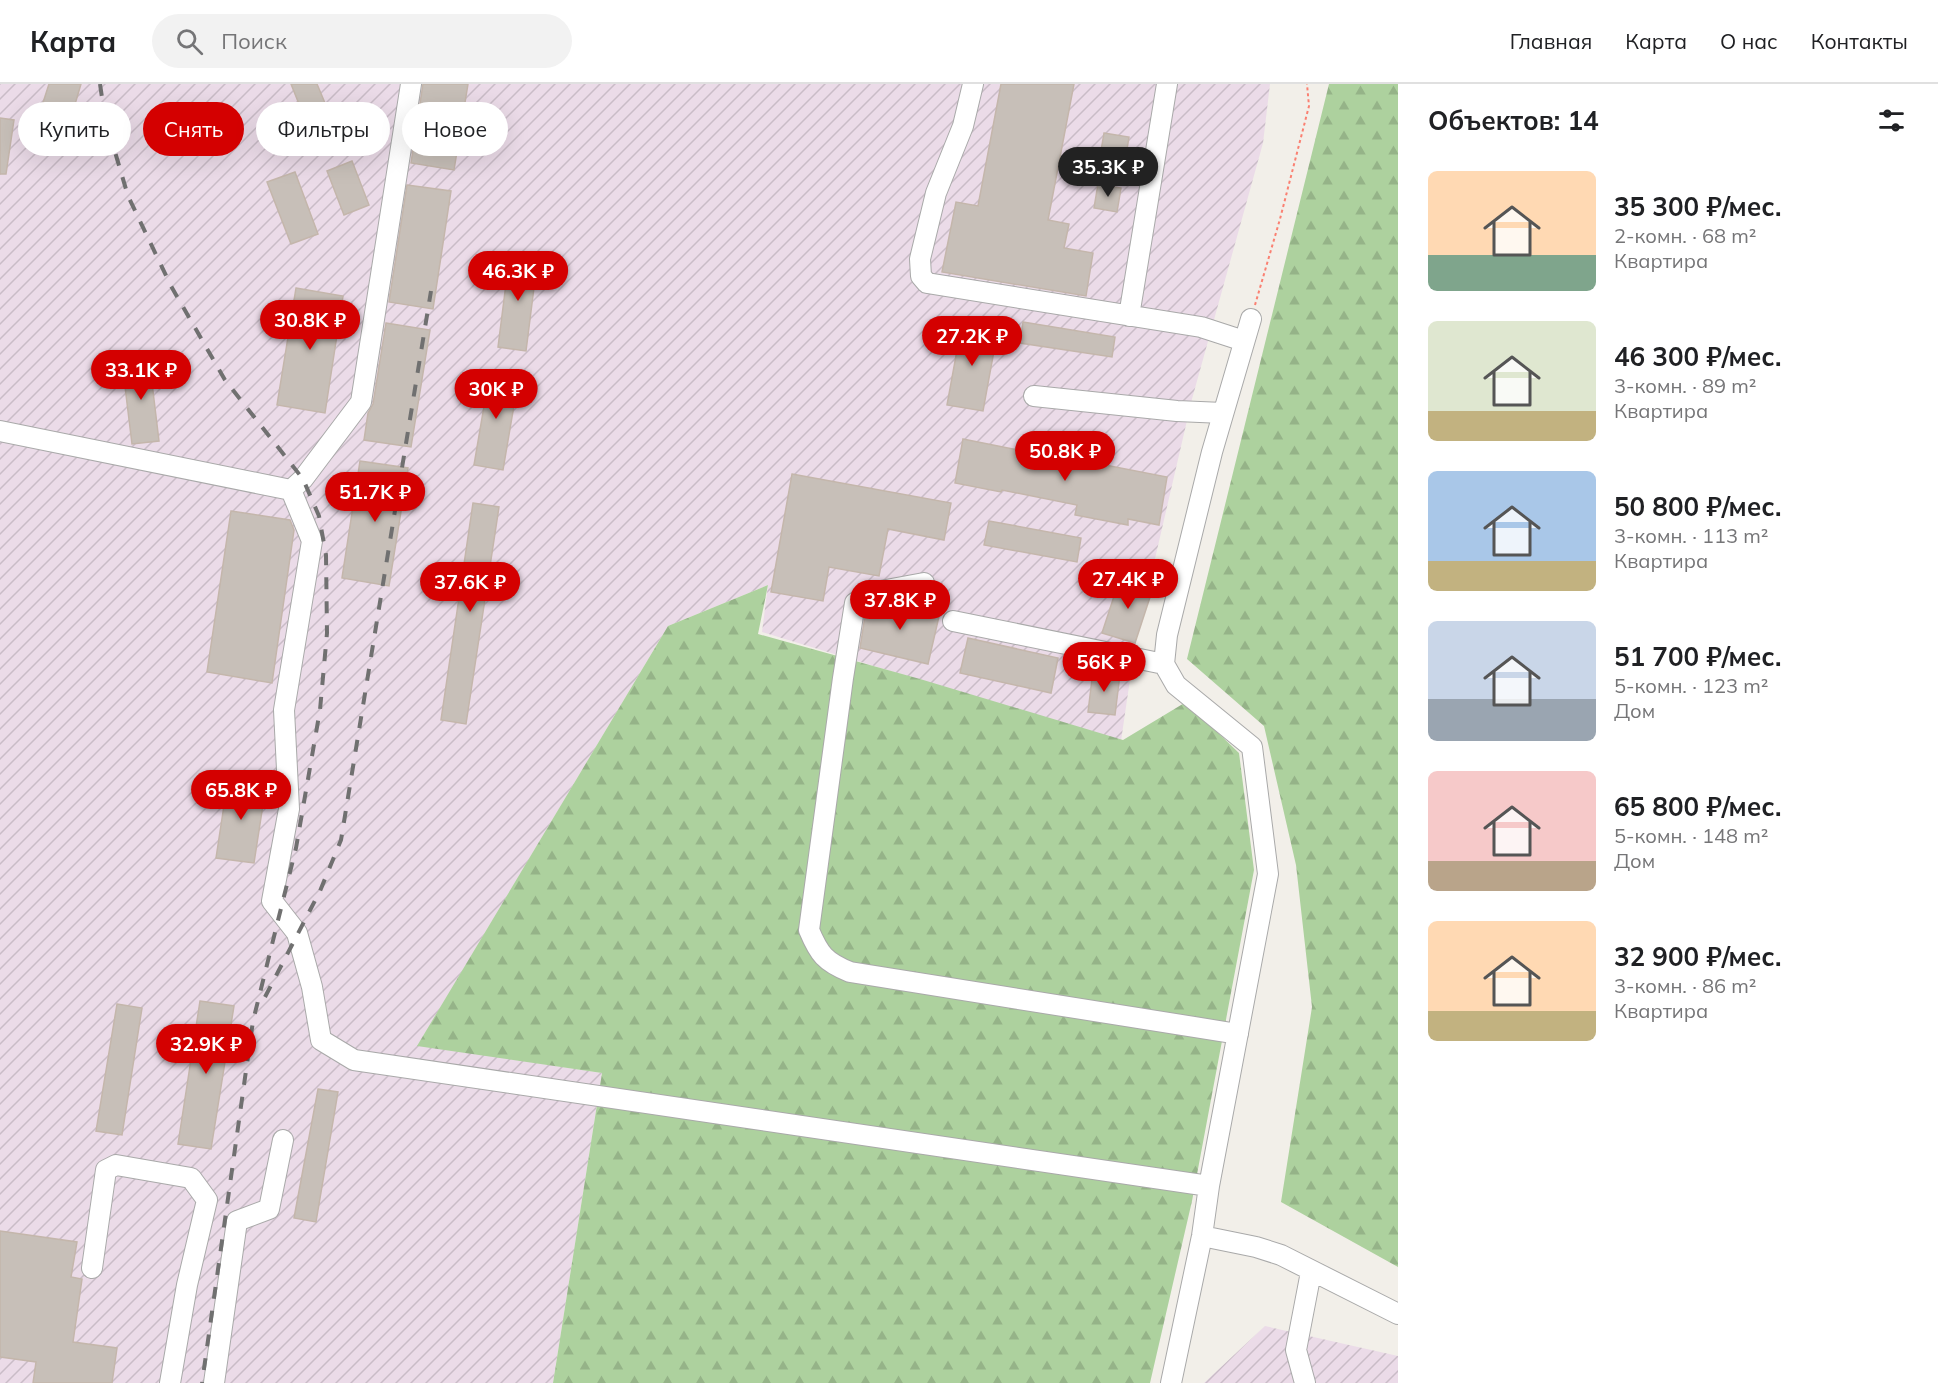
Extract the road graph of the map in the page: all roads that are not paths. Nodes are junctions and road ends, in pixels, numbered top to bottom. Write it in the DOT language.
graph roads {
  1 [pos="411,84"];
  2 [pos="973,84"];
  3 [pos="1167,84"];
  4 [pos="1129,316"];
  5 [pos="1251,319"];
  6 [pos="1244,341"];
  7 [pos="1034,396"];
  8 [pos="1223,413"];
  9 [pos="0,431"];
  10 [pos="291,490"];
  11 [pos="924,584"];
  12 [pos="953,621"];
  13 [pos="1164,664"];
  14 [pos="1238,1034"];
  15 [pos="283,1140"];
  16 [pos="1209,1186"];
  17 [pos="1202,1236"];
  18 [pos="92,1268"];
  19 [pos="1311,1272"];
  20 [pos="1398,1314"];
  21 [pos="170,1383"];
  22 [pos="214,1383"];
  23 [pos="1171,1383"];
  24 [pos="1305,1383"];
  1 -- 10 [label="street"];
  2 -- 4 [label="street"];
  3 -- 4 [label="street"];
  4 -- 6 [label="street"];
  5 -- 6 [label="street"];
  6 -- 8 [label="street"];
  7 -- 8 [label="street"];
  8 -- 13 [label="street"];
  9 -- 10 [label="street"];
  10 -- 16 [label="street"];
  11 -- 14 [label="street"];
  12 -- 13 [label="street"];
  13 -- 14 [label="street"];
  14 -- 16 [label="street"];
  15 -- 22 [label="street"];
  16 -- 17 [label="street"];
  17 -- 19 [label="street"];
  17 -- 23 [label="street"];
  18 -- 21 [label="street"];
  19 -- 20 [label="street"];
  19 -- 24 [label="street"];
}
